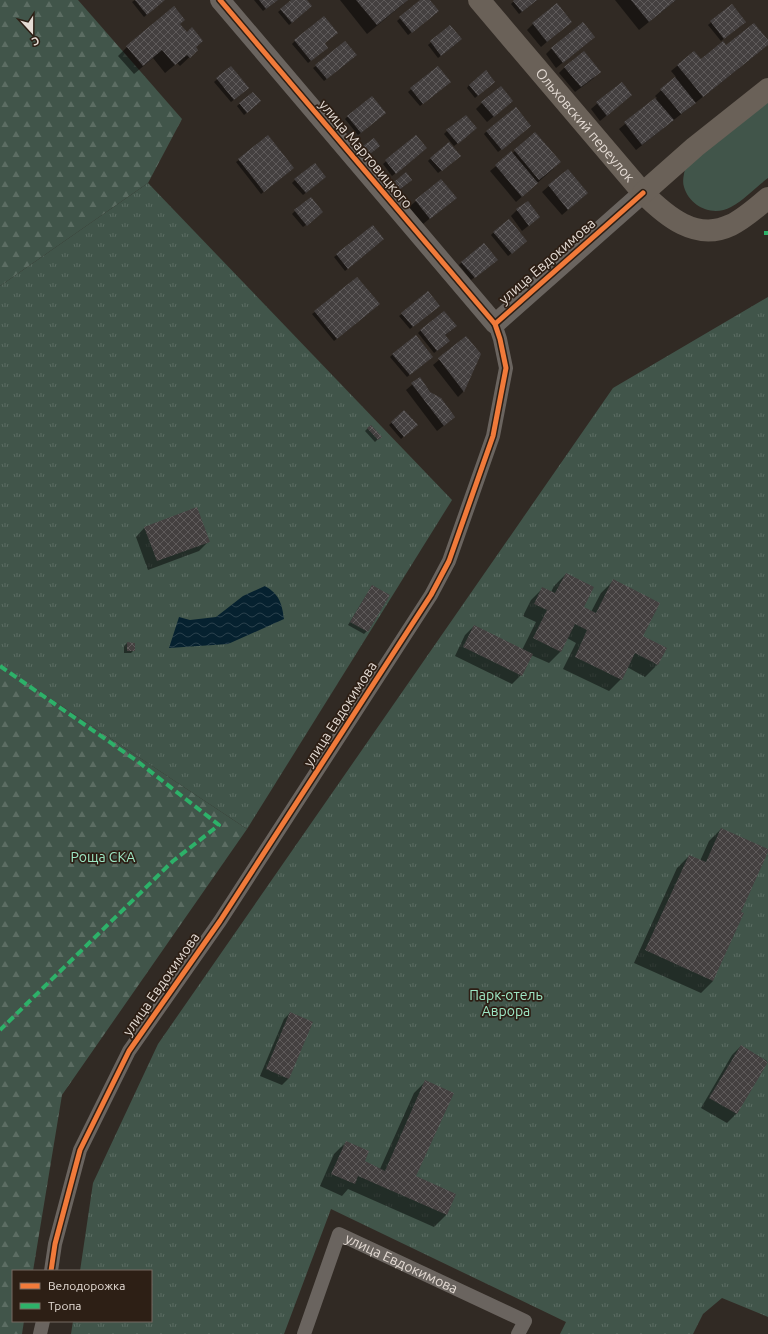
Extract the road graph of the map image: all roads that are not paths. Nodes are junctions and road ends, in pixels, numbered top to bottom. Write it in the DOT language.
graph roads {
  1 [pos="220,0"];
  2 [pos="479,0"];
  3 [pos="768,89"];
  4 [pos="643,194"];
  5 [pos="768,198"];
  6 [pos="495,324"];
  7 [pos="51,1270"];
  8 [pos="43,1322"];
  9 [pos="40,1334"];
  10 [pos="304,1334"];
  11 [pos="518,1334"];
  1 -- 6 [label="street, улица Мартовицкого"];
  2 -- 4 [label="main road, Ольховский переулок"];
  3 -- 4 [label="main road, улица Евдокимова"];
  4 -- 5 [label="main road, Ольховский переулок"];
  4 -- 6 [label="street, улица Евдокимова"];
  6 -- 7 [label="street, улица Евдокимова"];
  8 -- 9 [label="street"];
  10 -- 11 [label="street, улица Евдокимова"];
}
